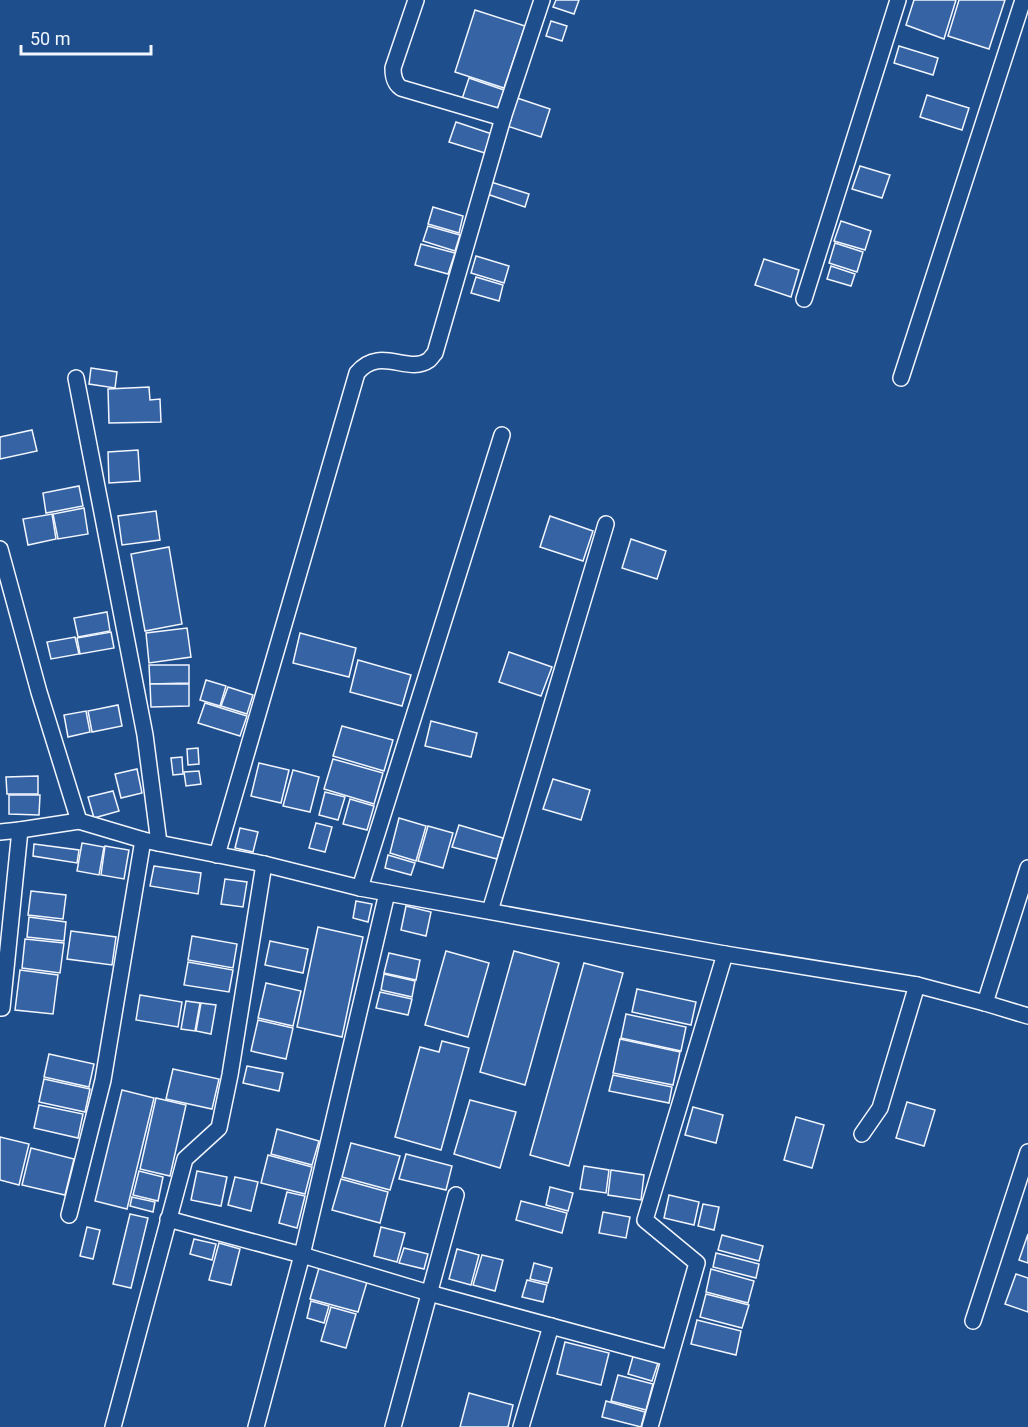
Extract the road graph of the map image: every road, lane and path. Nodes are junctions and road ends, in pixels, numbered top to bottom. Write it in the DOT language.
graph roads {
  1 [pos="416,0"];
  2 [pos="542,0"];
  3 [pos="898,0"];
  4 [pos="1023,0"];
  5 [pos="503,118"];
  6 [pos="804,299"];
  7 [pos="76,378"];
  8 [pos="901,378"];
  9 [pos="502,435"];
  10 [pos="606,524"];
  11 [pos="0,549"];
  12 [pos="5,588"];
  13 [pos="79,821"];
  14 [pos="20,830"];
  15 [pos="0,832"];
  16 [pos="143,840"];
  17 [pos="159,843"];
  18 [pos="217,855"];
  19 [pos="264,864"];
  20 [pos="1028,868"];
  21 [pos="360,888"];
  22 [pos="387,893"];
  23 [pos="490,911"];
  24 [pos="725,954"];
  25 [pos="917,985"];
  26 [pos="985,1003"];
  27 [pos="1,1011"];
  28 [pos="1028,1016"];
  29 [pos="862,1134"];
  30 [pos="1028,1152"];
  31 [pos="456,1195"];
  32 [pos="69,1215"];
  33 [pos="168,1219"];
  34 [pos="302,1255"];
  35 [pos="429,1293"];
  36 [pos="973,1321"];
  37 [pos="551,1326"];
  38 [pos="669,1358"];
  39 [pos="113,1427"];
  40 [pos="256,1427"];
  41 [pos="393,1427"];
  42 [pos="521,1427"];
  43 [pos="650,1427"];
  1 -- 5 [label="street"];
  2 -- 5 [label="street"];
  3 -- 6 [label="street"];
  4 -- 8 [label="street"];
  5 -- 18 [label="street"];
  7 -- 17 [label="street"];
  9 -- 21 [label="street"];
  10 -- 23 [label="street"];
  11 -- 12 [label="street"];
  12 -- 13 [label="street"];
  13 -- 14 [label="street"];
  13 -- 16 [label="street"];
  14 -- 15 [label="street"];
  14 -- 27 [label="street"];
  16 -- 17 [label="street"];
  16 -- 32 [label="street"];
  17 -- 18 [label="street"];
  18 -- 19 [label="street"];
  19 -- 21 [label="street"];
  19 -- 33 [label="street"];
  20 -- 26 [label="street"];
  21 -- 22 [label="street"];
  22 -- 23 [label="street"];
  22 -- 34 [label="street"];
  23 -- 24 [label="street"];
  24 -- 25 [label="street"];
  24 -- 38 [label="street"];
  25 -- 26 [label="street"];
  25 -- 29 [label="street"];
  26 -- 28 [label="street"];
  30 -- 36 [label="street"];
  31 -- 35 [label="street"];
  33 -- 34 [label="street"];
  33 -- 39 [label="street"];
  34 -- 35 [label="street"];
  34 -- 40 [label="street"];
  35 -- 37 [label="street"];
  35 -- 41 [label="street"];
  37 -- 38 [label="street"];
  37 -- 42 [label="street"];
  38 -- 43 [label="street"];
}
